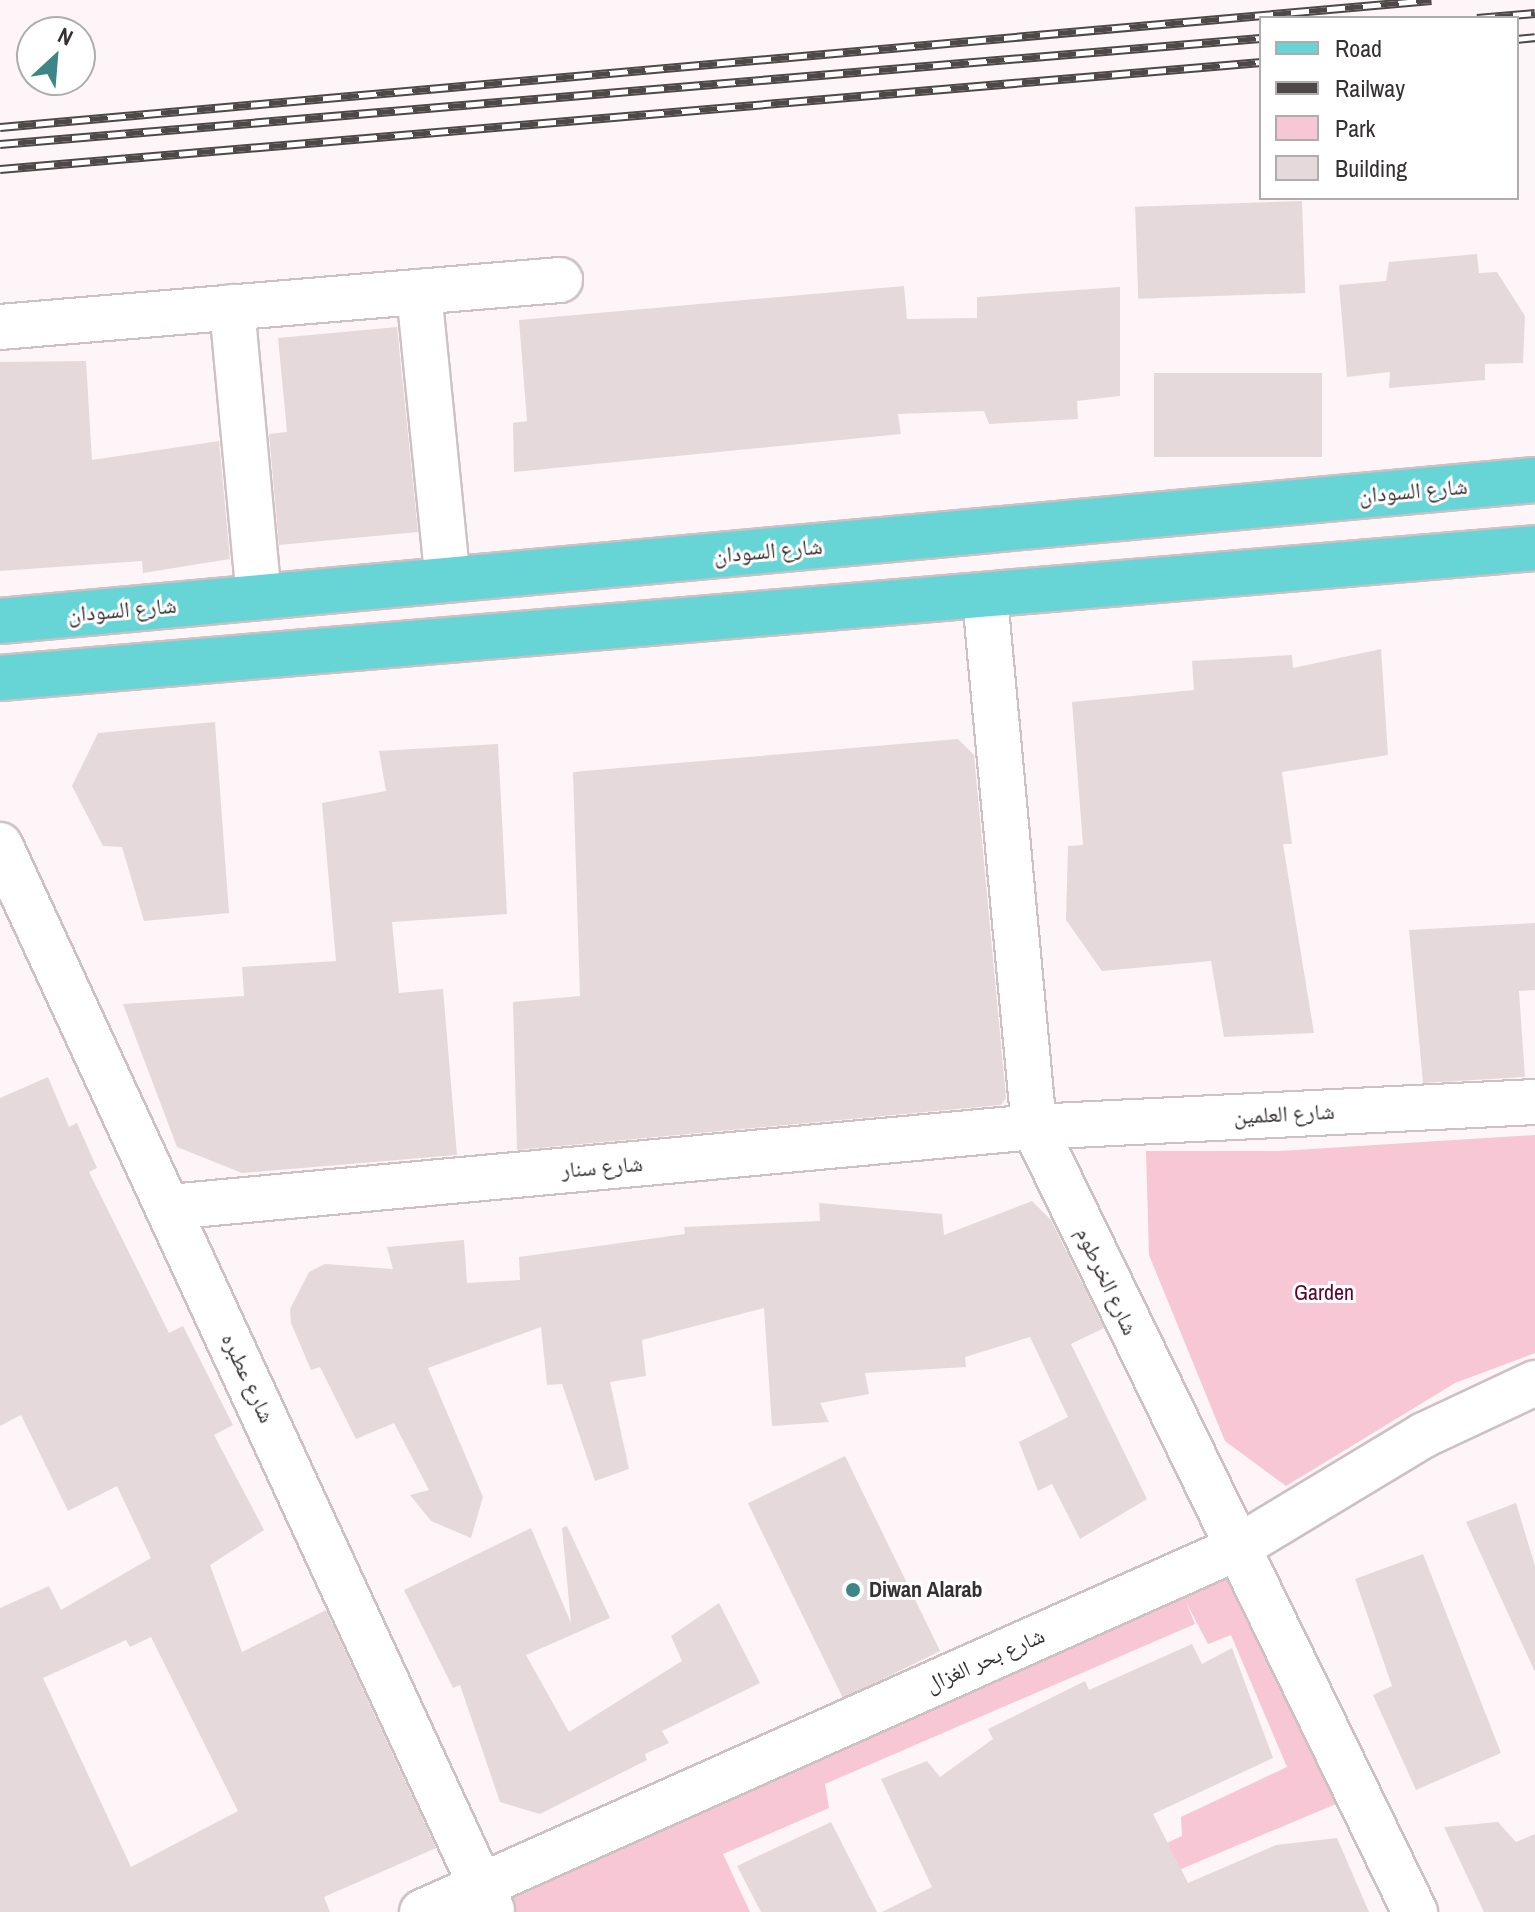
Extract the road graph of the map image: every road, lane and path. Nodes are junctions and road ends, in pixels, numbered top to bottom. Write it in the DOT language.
graph roads {
  1 [pos="560,280"];
  2 [pos="419,292"];
  3 [pos="232,307"];
  4 [pos="0,327"];
  5 [pos="1535,480"];
  6 [pos="1535,548"];
  7 [pos="448,580"];
  8 [pos="259,597"];
  9 [pos="985,598"];
  10 [pos="0,621"];
  11 [pos="0,678"];
  12 [pos="0,845"];
  13 [pos="1535,1102"];
  14 [pos="1034,1127"];
  15 [pos="170,1207"];
  16 [pos="1535,1383"];
  17 [pos="1235,1549"];
  18 [pos="487,1899"];
  19 [pos="422,1912"];
  20 [pos="1415,1912"];
  1 -- 2 [label="street"];
  2 -- 3 [label="street"];
  2 -- 7 [label="street"];
  3 -- 4 [label="street"];
  3 -- 8 [label="street"];
  5 -- 7 [label="main road, شارع السودان"];
  6 -- 9 [label="main road"];
  7 -- 8 [label="main road, شارع السودان"];
  8 -- 10 [label="main road, شارع السودان"];
  9 -- 11 [label="main road"];
  9 -- 14 [label="street, شارع الخرطوم"];
  12 -- 15 [label="street, شارع عطبره"];
  13 -- 14 [label="street, شارع العلمين"];
  14 -- 15 [label="street, شارع سنار"];
  14 -- 17 [label="street, شارع الخرطوم"];
  15 -- 18 [label="street, شارع عطبره"];
  16 -- 17 [label="street, شارع بحر الغزال"];
  17 -- 18 [label="street, شارع بحر الغزال"];
  17 -- 20 [label="street, شارع الخرطوم"];
  18 -- 19 [label="street, شارع بحر الغزال"];
}
